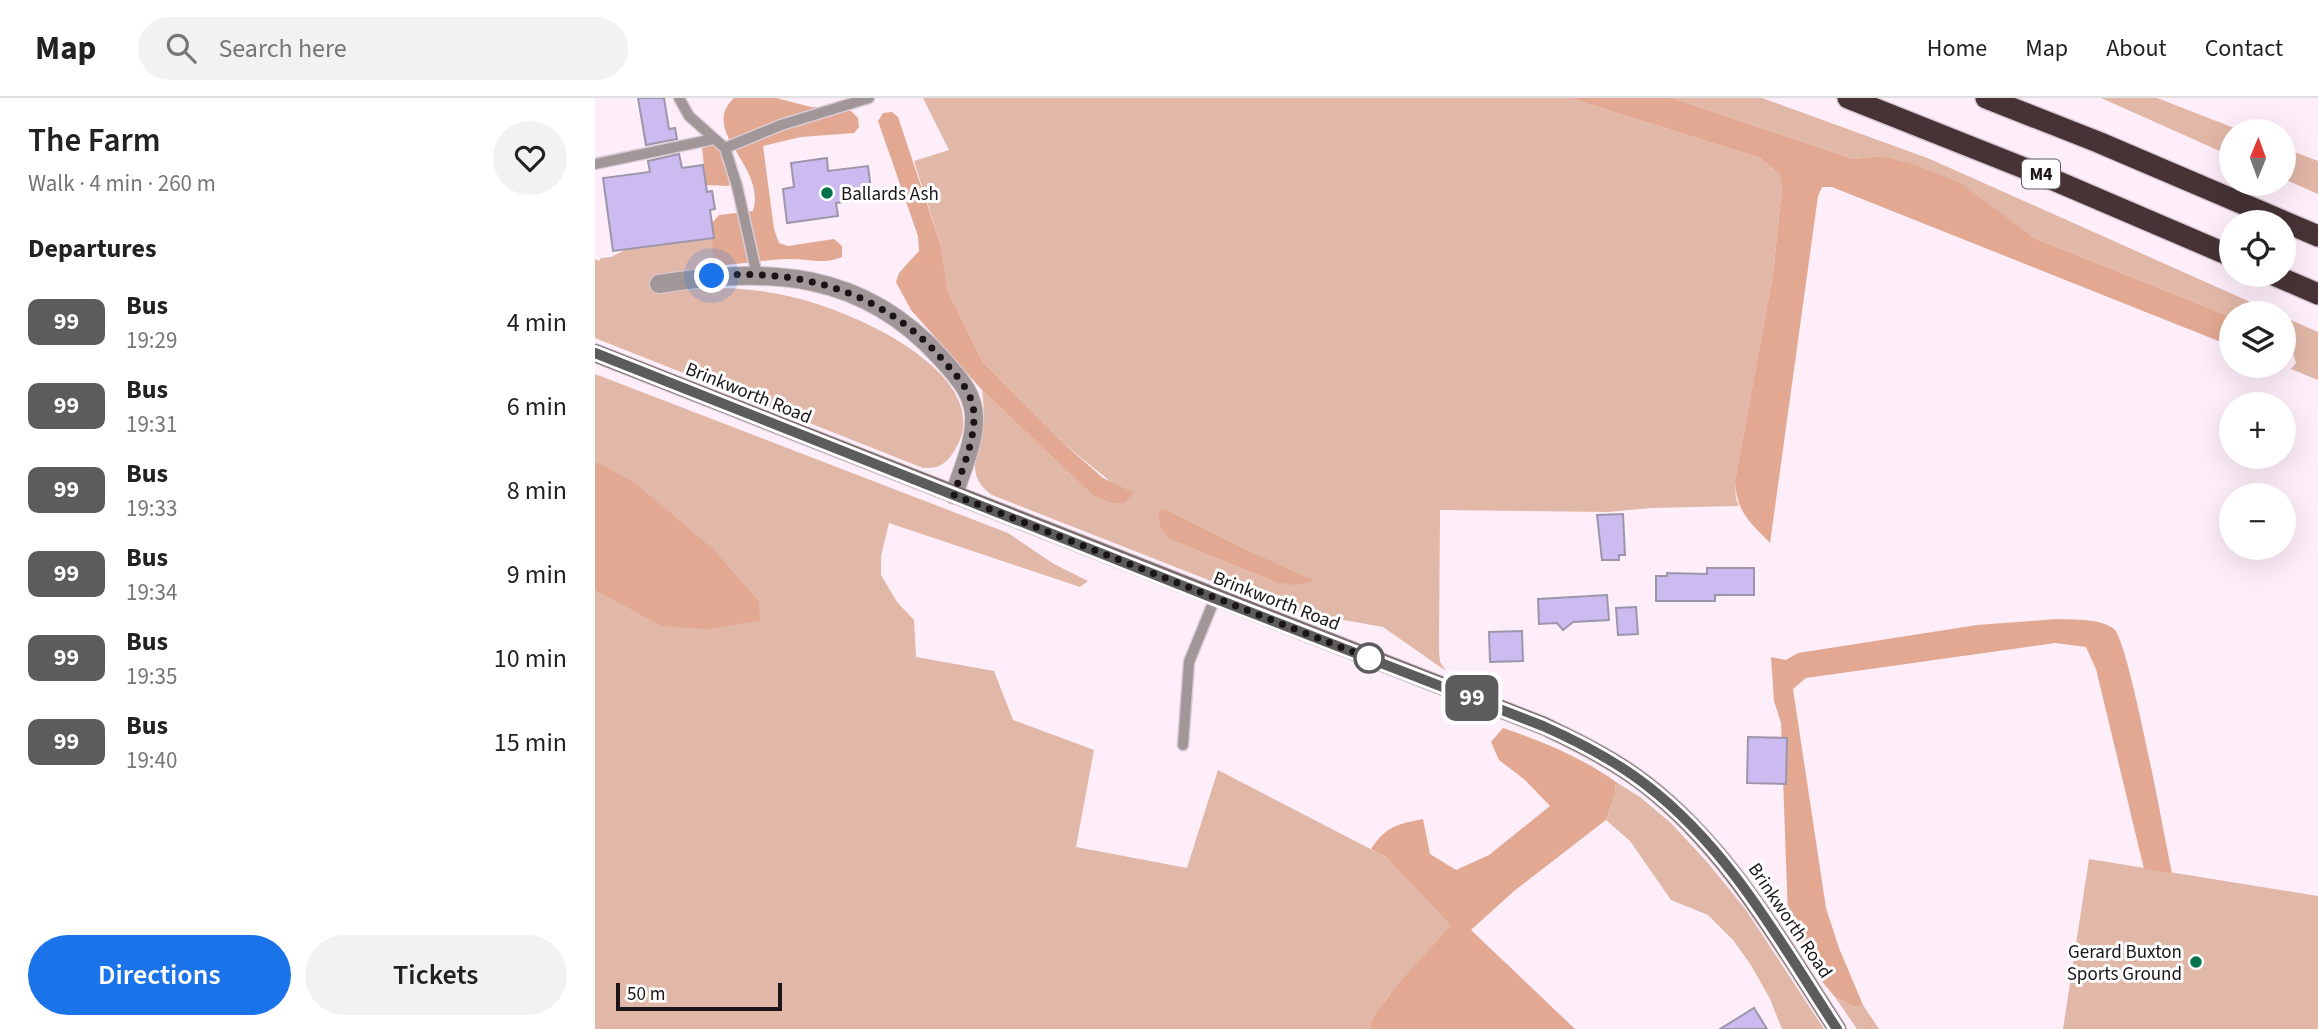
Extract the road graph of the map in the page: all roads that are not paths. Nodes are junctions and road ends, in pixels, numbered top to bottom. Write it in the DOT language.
graph roads {
  1 [pos="679,98"];
  2 [pos="869,98"];
  3 [pos="1848,98"];
  4 [pos="1986,98"];
  5 [pos="714,139"];
  6 [pos="725,148"];
  7 [pos="595,164"];
  8 [pos="2318,236"];
  9 [pos="2219,251"];
  10 [pos="757,275"];
  11 [pos="659,284"];
  12 [pos="2296,284"];
  13 [pos="2318,294"];
  14 [pos="595,353"];
  15 [pos="954,495"];
  16 [pos="1215,598"];
  17 [pos="1183,745"];
  18 [pos="1837,1029"];
  1 -- 5 [label="lane"];
  2 -- 6 [label="lane"];
  3 -- 9 [label="highway, M4"];
  4 -- 8 [label="highway"];
  5 -- 6 [label="lane"];
  5 -- 7 [label="lane"];
  6 -- 10 [label="lane"];
  10 -- 11 [label="street"];
  10 -- 15 [label="street"];
  12 -- 13 [label="highway"];
  14 -- 15 [label="main road, Brinkworth Road"];
  15 -- 16 [label="main road, Brinkworth Road"];
  16 -- 17 [label="lane"];
  16 -- 18 [label="main road, Brinkworth Road"];
}
